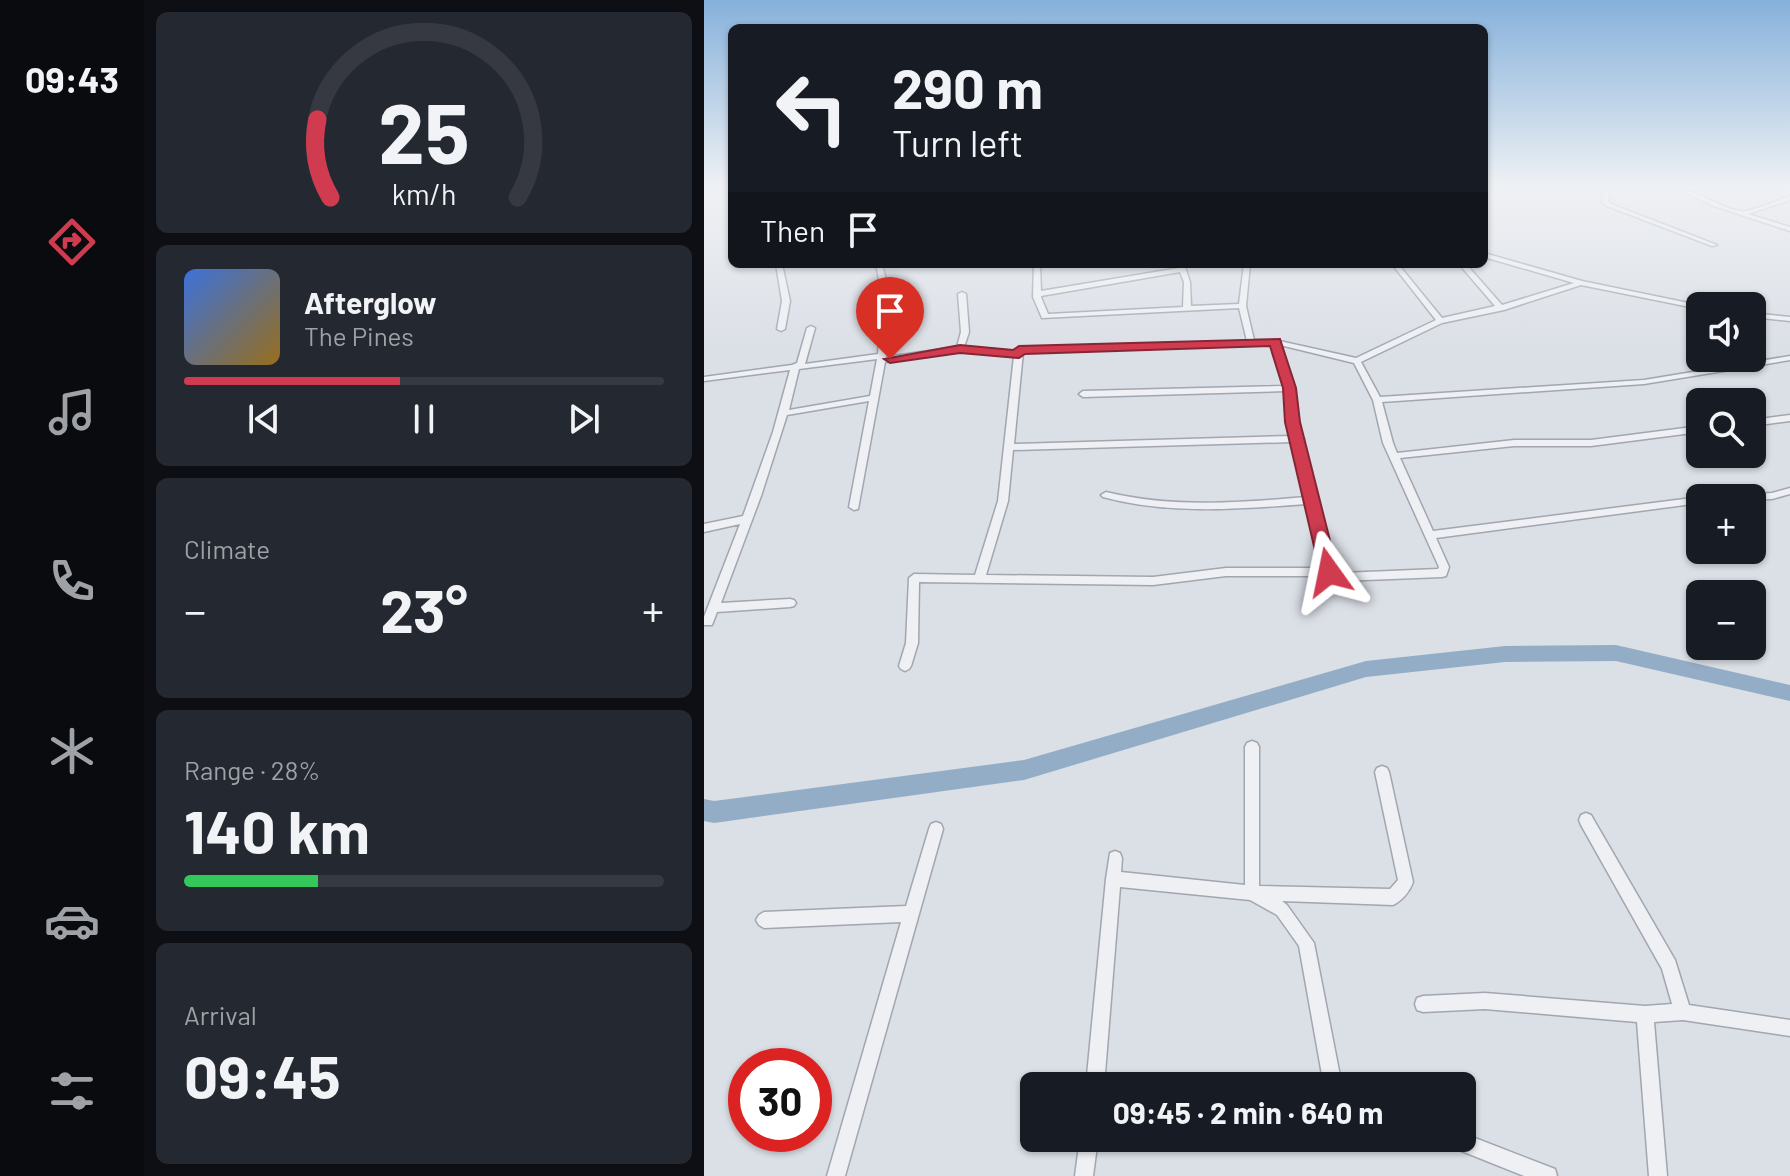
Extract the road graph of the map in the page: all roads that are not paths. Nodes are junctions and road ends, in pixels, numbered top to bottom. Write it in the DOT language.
graph roads {
  1 [pos="1708,243"];
  2 [pos="1714,245"];
  3 [pos="1488,256"];
  4 [pos="780,268"];
  5 [pos="880,268"];
  6 [pos="1037,268"];
  7 [pos="1172,268"];
  8 [pos="1183,268"];
  9 [pos="1247,268"];
  10 [pos="1398,268"];
  11 [pos="1466,268"];
  12 [pos="1581,283"];
  13 [pos="962,294"];
  14 [pos="1037,294"];
  15 [pos="1686,304"];
  16 [pos="1242,306"];
  17 [pos="1501,308"];
  18 [pos="1187,309"];
  19 [pos="1766,316"];
  20 [pos="1790,319"];
  21 [pos="1440,321"];
  22 [pos="811,328"];
  23 [pos="781,329"];
  24 [pos="1275,342"];
  25 [pos="1251,343"];
  26 [pos="960,349"];
  27 [pos="1019,354"];
  28 [pos="881,358"];
  29 [pos="1790,358"];
  30 [pos="1357,361"];
  31 [pos="795,367"];
  32 [pos="705,381"];
  33 [pos="1289,388"];
  34 [pos="1083,394"];
  35 [pos="875,398"];
  36 [pos="1377,400"];
  37 [pos="785,413"];
  38 [pos="1790,418"];
  39 [pos="1766,421"];
  40 [pos="1686,431"];
  41 [pos="1299,439"];
  42 [pos="1009,447"];
  43 [pos="1394,456"];
  44 [pos="1790,491"];
  45 [pos="1106,495"];
  46 [pos="1766,496"];
  47 [pos="1314,500"];
  48 [pos="1686,502"];
  49 [pos="854,507"];
  50 [pos="747,519"];
  51 [pos="704,528"];
  52 [pos="1430,535"];
  53 [pos="1329,572"];
  54 [pos="979,580"];
  55 [pos="790,603"];
  56 [pos="714,608"];
  57 [pos="708,622"];
  58 [pos="905,666"];
  59 [pos="1252,747"];
  60 [pos="1382,772"];
  61 [pos="1586,820"];
  62 [pos="936,829"];
  63 [pos="1115,858"];
  64 [pos="1113,879"];
  65 [pos="1252,893"];
  66 [pos="909,914"];
  67 [pos="764,920"];
  68 [pos="1423,1004"];
  69 [pos="1683,1012"];
  70 [pos="1645,1014"];
  71 [pos="1790,1028"];
  72 [pos="1096,1072"];
  73 [pos="1330,1072"];
  74 [pos="1476,1148"];
  75 [pos="1087,1152"];
  76 [pos="836,1176"];
  77 [pos="1084,1176"];
  78 [pos="1548,1176"];
  79 [pos="1658,1176"];
  1 -- 2 [label="street"];
  3 -- 12 [label="street"];
  4 -- 23 [label="street"];
  5 -- 28 [label="street"];
  6 -- 14 [label="street"];
  7 -- 14 [label="street"];
  8 -- 18 [label="street"];
  9 -- 16 [label="street"];
  10 -- 21 [label="street"];
  11 -- 17 [label="street"];
  12 -- 15 [label="street"];
  12 -- 17 [label="street"];
  13 -- 26 [label="street"];
  14 -- 18 [label="street"];
  16 -- 18 [label="street"];
  16 -- 25 [label="street"];
  17 -- 21 [label="street"];
  19 -- 20 [label="street"];
  21 -- 30 [label="street"];
  22 -- 31 [label="street"];
  24 -- 25 [label="street"];
  24 -- 30 [label="street"];
  24 -- 33 [label="street"];
  25 -- 27 [label="street"];
  26 -- 27 [label="street"];
  26 -- 28 [label="street"];
  27 -- 42 [label="street"];
  28 -- 31 [label="street"];
  28 -- 35 [label="street"];
  29 -- 36 [label="street"];
  30 -- 36 [label="street"];
  31 -- 32 [label="street"];
  31 -- 37 [label="street"];
  33 -- 34 [label="street"];
  33 -- 41 [label="street"];
  35 -- 37 [label="street"];
  35 -- 49 [label="street"];
  36 -- 43 [label="street"];
  37 -- 50 [label="street"];
  38 -- 39 [label="street"];
  40 -- 43 [label="street"];
  41 -- 42 [label="street"];
  41 -- 47 [label="street"];
  42 -- 54 [label="street"];
  43 -- 52 [label="street"];
  44 -- 46 [label="street"];
  45 -- 47 [label="street"];
  47 -- 53 [label="street"];
  48 -- 52 [label="street"];
  50 -- 51 [label="street"];
  50 -- 56 [label="street"];
  52 -- 53 [label="street"];
  53 -- 54 [label="street"];
  54 -- 58 [label="street"];
  55 -- 56 [label="street"];
  56 -- 57 [label="street"];
  59 -- 65 [label="street"];
  60 -- 65 [label="street"];
  61 -- 69 [label="street"];
  62 -- 66 [label="street"];
  63 -- 64 [label="street"];
  64 -- 65 [label="street"];
  64 -- 72 [label="street"];
  65 -- 73 [label="street"];
  66 -- 67 [label="street"];
  66 -- 76 [label="street"];
  68 -- 70 [label="street"];
  69 -- 70 [label="street"];
  69 -- 71 [label="street"];
  70 -- 79 [label="street"];
  74 -- 78 [label="street"];
  75 -- 77 [label="street"];
}
